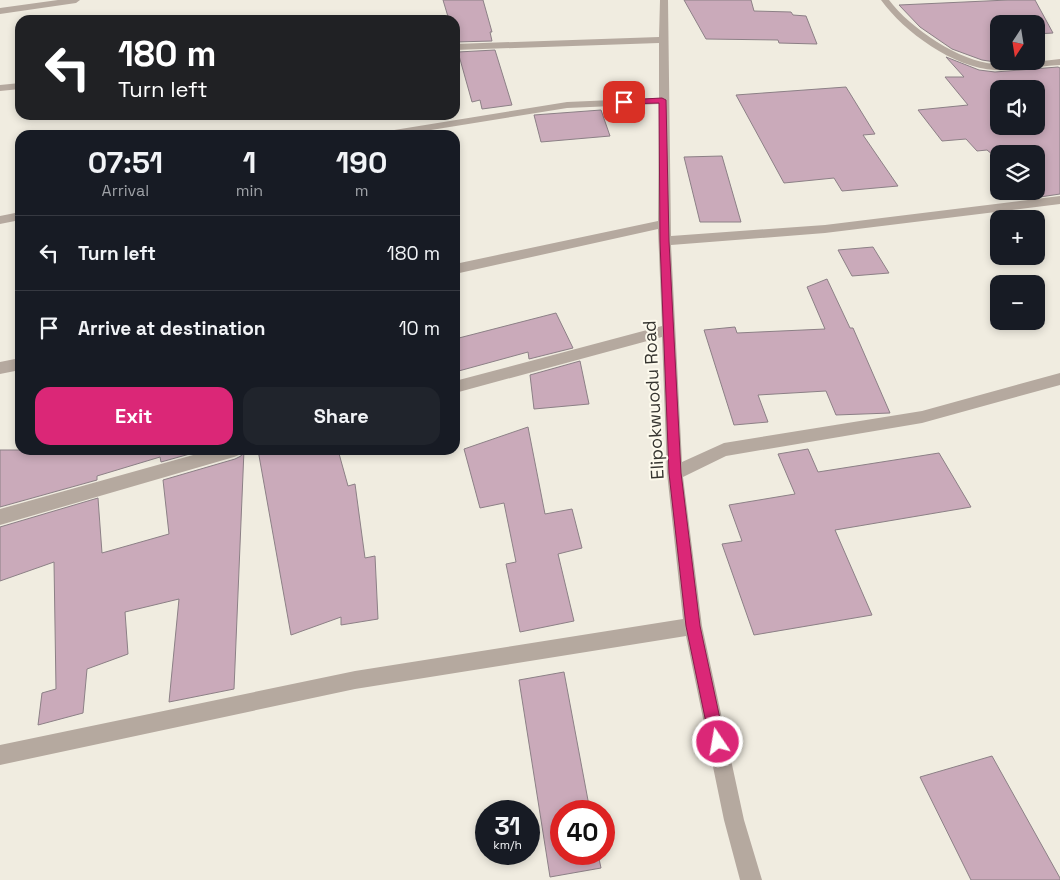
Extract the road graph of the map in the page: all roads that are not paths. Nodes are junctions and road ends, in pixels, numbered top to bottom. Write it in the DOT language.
graph roads {
  1 [pos="76,0"];
  2 [pos="664,0"];
  3 [pos="885,0"];
  4 [pos="0,11"];
  5 [pos="663,40"];
  6 [pos="460,47"];
  7 [pos="1060,62"];
  8 [pos="15,86"];
  9 [pos="0,88"];
  10 [pos="662,100"];
  11 [pos="410,130"];
  12 [pos="1060,200"];
  13 [pos="15,217"];
  14 [pos="0,220"];
  15 [pos="664,224"];
  16 [pos="665,241"];
  17 [pos="460,268"];
  18 [pos="668,330"];
  19 [pos="15,365"];
  20 [pos="0,368"];
  21 [pos="1060,379"];
  22 [pos="460,386"];
  23 [pos="217,455"];
  24 [pos="675,473"];
  25 [pos="0,517"];
  26 [pos="693,626"];
  27 [pos="0,755"];
  28 [pos="751,880"];
  1 -- 4 [label="street"];
  2 -- 5 [label="street, Elipokwuodu Road"];
  3 -- 7 [label="street"];
  5 -- 6 [label="street"];
  5 -- 10 [label="street, Elipokwuodu Road"];
  8 -- 9 [label="street"];
  10 -- 11 [label="street"];
  10 -- 15 [label="street, Elipokwuodu Road"];
  12 -- 16 [label="street"];
  13 -- 14 [label="street"];
  15 -- 16 [label="street, Elipokwuodu Road"];
  15 -- 17 [label="street"];
  16 -- 18 [label="street, Elipokwuodu Road"];
  18 -- 22 [label="street"];
  18 -- 24 [label="street, Elipokwuodu Road"];
  19 -- 20 [label="street"];
  21 -- 24 [label="street"];
  23 -- 25 [label="street"];
  24 -- 26 [label="street, Elipokwuodu Road"];
  26 -- 27 [label="street"];
  26 -- 28 [label="street, Elipokwuodu Road"];
}
